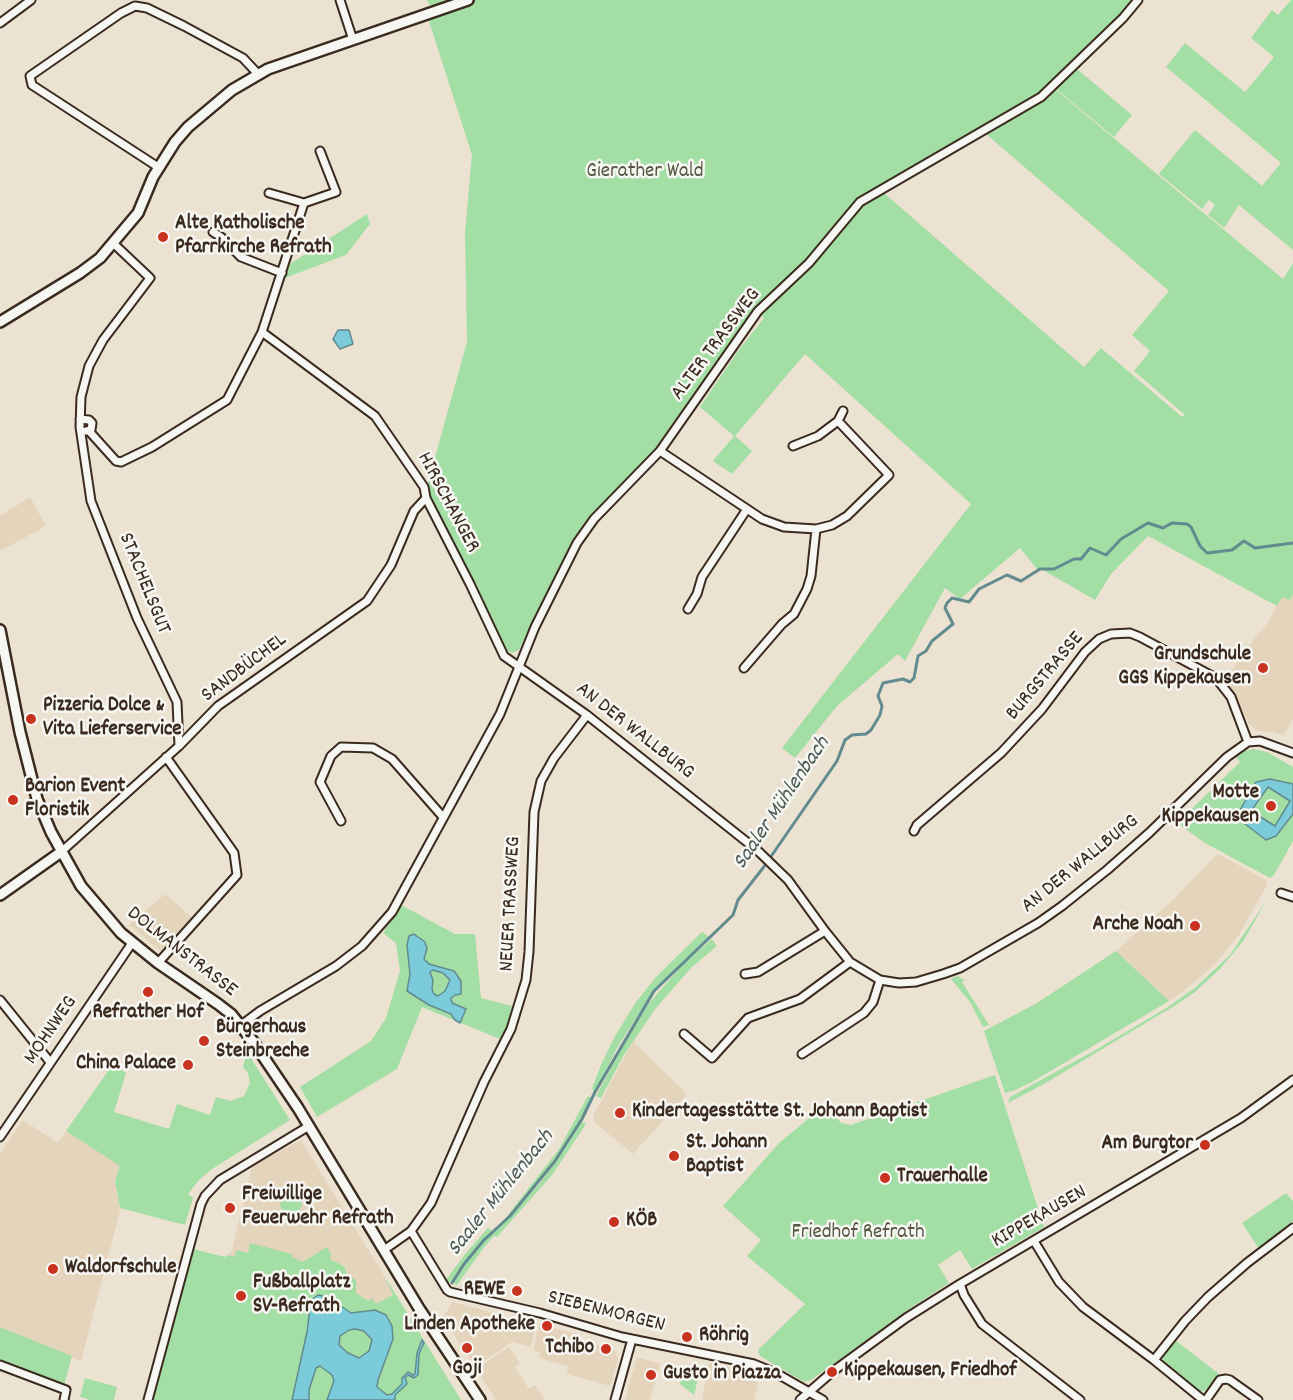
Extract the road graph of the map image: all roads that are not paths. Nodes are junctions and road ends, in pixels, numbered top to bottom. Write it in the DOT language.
graph roads {
  1 [pos="31,0"];
  2 [pos="340,0"];
  3 [pos="468,0"];
  4 [pos="1138,0"];
  5 [pos="0,23"];
  6 [pos="353,40"];
  7 [pos="258,74"];
  8 [pos="320,151"];
  9 [pos="159,167"];
  10 [pos="269,193"];
  11 [pos="304,203"];
  12 [pos="213,232"];
  13 [pos="113,243"];
  14 [pos="282,273"];
  15 [pos="1,321"];
  16 [pos="262,332"];
  17 [pos="843,411"];
  18 [pos="80,419"];
  19 [pos="838,421"];
  20 [pos="81,431"];
  21 [pos="89,431"];
  22 [pos="794,446"];
  23 [pos="660,452"];
  24 [pos="426,498"];
  25 [pos="747,509"];
  26 [pos="816,529"];
  27 [pos="688,609"];
  28 [pos="0,630"];
  29 [pos="518,667"];
  30 [pos="744,669"];
  31 [pos="587,715"];
  32 [pos="1248,742"];
  33 [pos="179,746"];
  34 [pos="1293,753"];
  35 [pos="166,757"];
  36 [pos="443,817"];
  37 [pos="341,821"];
  38 [pos="914,831"];
  39 [pos="61,852"];
  40 [pos="1281,893"];
  41 [pos="0,895"];
  42 [pos="1293,897"];
  43 [pos="825,931"];
  44 [pos="132,943"];
  45 [pos="850,962"];
  46 [pos="158,963"];
  47 [pos="745,974"];
  48 [pos="879,980"];
  49 [pos="0,1000"];
  50 [pos="240,1026"];
  51 [pos="684,1034"];
  52 [pos="802,1053"];
  53 [pos="50,1062"];
  54 [pos="1293,1080"];
  55 [pos="309,1126"];
  56 [pos="0,1137"];
  57 [pos="1293,1228"];
  58 [pos="411,1231"];
  59 [pos="1034,1241"];
  60 [pos="384,1250"];
  61 [pos="960,1284"];
  62 [pos="632,1339"];
  63 [pos="1154,1360"];
  64 [pos="0,1365"];
  65 [pos="808,1392"];
  66 [pos="64,1400"];
  67 [pos="148,1400"];
  68 [pos="480,1400"];
  69 [pos="615,1400"];
  70 [pos="800,1400"];
  71 [pos="823,1400"];
  72 [pos="1080,1400"];
  73 [pos="1205,1400"];
  74 [pos="1258,1400"];
  1 -- 5 [label="street"];
  2 -- 6 [label="street"];
  3 -- 6 [label="main road"];
  4 -- 23 [label="street, ALTER TRASSWEG"];
  6 -- 7 [label="main road"];
  7 -- 9 [label="main road"];
  7 -- 9 [label="street"];
  8 -- 11 [label="street"];
  9 -- 13 [label="main road"];
  10 -- 11 [label="street"];
  11 -- 14 [label="street"];
  12 -- 14 [label="street"];
  13 -- 15 [label="main road"];
  13 -- 18 [label="street, STACHELSGUT"];
  14 -- 16 [label="street"];
  16 -- 21 [label="street"];
  16 -- 24 [label="street, HIRSCHANGER"];
  17 -- 19 [label="street"];
  18 -- 20 [label="street, STACHELSGUT"];
  18 -- 21 [label="street"];
  19 -- 22 [label="street"];
  19 -- 26 [label="street"];
  20 -- 21 [label="street"];
  20 -- 33 [label="street, STACHELSGUT"];
  23 -- 25 [label="street"];
  23 -- 29 [label="street, ALTER TRASSWEG"];
  24 -- 29 [label="street, HIRSCHANGER"];
  24 -- 33 [label="street, SANDBÜCHEL"];
  25 -- 26 [label="street"];
  25 -- 27 [label="street"];
  26 -- 30 [label="street"];
  28 -- 39 [label="main road, DOLMANSTRASSE"];
  29 -- 31 [label="street, AN DER WALLBURG"];
  29 -- 36 [label="street, ALTER TRASSWEG"];
  31 -- 43 [label="street, AN DER WALLBURG"];
  31 -- 58 [label="street, NEUER TRASSWEG"];
  32 -- 34 [label="street"];
  32 -- 38 [label="street, BURGSTRASSE"];
  32 -- 48 [label="street, AN DER WALLBURG"];
  33 -- 35 [label="street, SANDBÜCHEL"];
  35 -- 39 [label="street, SANDBÜCHEL"];
  35 -- 46 [label="street"];
  36 -- 37 [label="street"];
  36 -- 50 [label="street, ALTER TRASSWEG"];
  39 -- 41 [label="main road"];
  39 -- 44 [label="main road, DOLMANSTRASSE"];
  40 -- 42 [label="street"];
  43 -- 45 [label="street, AN DER WALLBURG"];
  43 -- 47 [label="street"];
  44 -- 46 [label="main road, DOLMANSTRASSE"];
  44 -- 53 [label="street, MOHNWEG"];
  45 -- 48 [label="street, AN DER WALLBURG"];
  45 -- 51 [label="street"];
  46 -- 50 [label="main road, DOLMANSTRASSE"];
  48 -- 52 [label="street"];
  49 -- 53 [label="street"];
  50 -- 55 [label="main road, DOLMANSTRASSE"];
  53 -- 56 [label="street, MOHNWEG"];
  54 -- 59 [label="street, KIPPEKAUSEN"];
  55 -- 60 [label="main road, DOLMANSTRASSE"];
  55 -- 67 [label="street"];
  57 -- 63 [label="street"];
  58 -- 60 [label="street, NEUER TRASSWEG"];
  58 -- 62 [label="street, SIEBENMORGEN"];
  59 -- 61 [label="street, KIPPEKAUSEN"];
  59 -- 63 [label="street"];
  60 -- 68 [label="main road, DOLMANSTRASSE"];
  61 -- 65 [label="street, KIPPEKAUSEN"];
  61 -- 72 [label="street"];
  62 -- 65 [label="street, SIEBENMORGEN"];
  62 -- 69 [label="street"];
  63 -- 73 [label="street"];
  64 -- 66 [label="street"];
  65 -- 70 [label="street"];
  65 -- 71 [label="street, SIEBENMORGEN"];
  73 -- 74 [label="street"];
}
